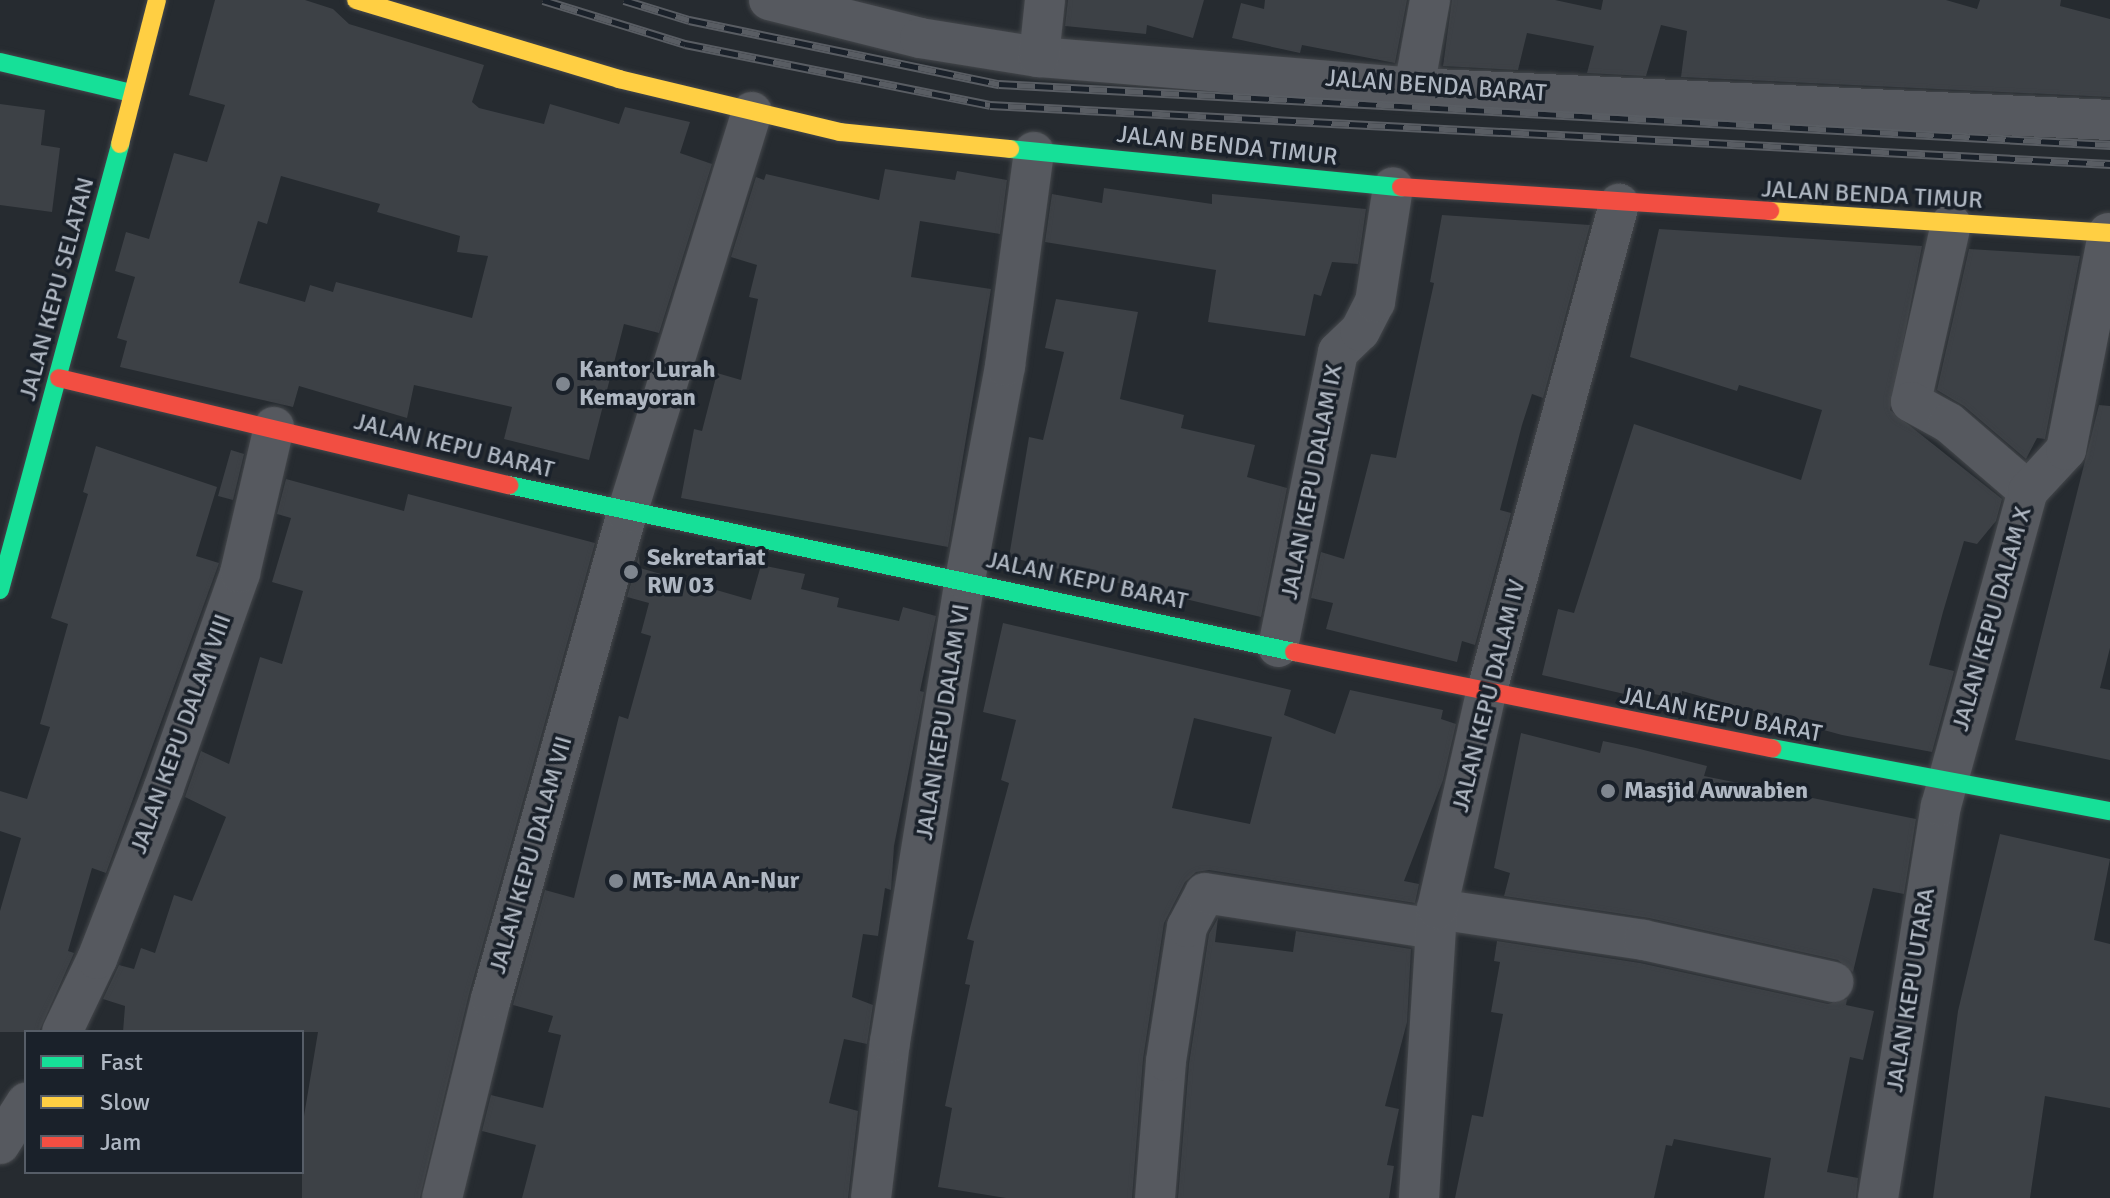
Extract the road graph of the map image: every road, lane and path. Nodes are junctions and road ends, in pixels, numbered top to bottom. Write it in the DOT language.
graph roads {
  1 [pos="157,0"];
  2 [pos="356,0"];
  3 [pos="1045,0"];
  4 [pos="1430,0"];
  5 [pos="782,2"];
  6 [pos="1039,57"];
  7 [pos="0,62"];
  8 [pos="1414,88"];
  9 [pos="131,93"];
  10 [pos="752,112"];
  11 [pos="2110,120"];
  12 [pos="1034,152"];
  13 [pos="1393,187"];
  14 [pos="1619,204"];
  15 [pos="1951,224"];
  16 [pos="2109,233"];
  17 [pos="59,378"];
  18 [pos="274,427"];
  19 [pos="2028,491"];
  20 [pos="627,513"];
  21 [pos="965,580"];
  22 [pos="0,590"];
  23 [pos="1278,647"];
  24 [pos="1486,694"];
  25 [pos="1946,783"];
  26 [pos="2110,811"];
  27 [pos="1435,919"];
  28 [pos="1833,982"];
  29 [pos="63,1030"];
  30 [pos="24,1106"];
  31 [pos="0,1144"];
  32 [pos="442,1198"];
  33 [pos="871,1198"];
  34 [pos="1155,1198"];
  35 [pos="1419,1198"];
  36 [pos="1878,1198"];
  1 -- 9 [label="street, JALAN KEPU SELATAN"];
  2 -- 10 [label="street, JALAN BENDA TIMUR"];
  3 -- 6 [label="street"];
  4 -- 8 [label="street"];
  5 -- 6 [label="street, JALAN BENDA BARAT"];
  6 -- 8 [label="street, JALAN BENDA BARAT"];
  7 -- 9 [label="street"];
  8 -- 11 [label="street, JALAN BENDA BARAT"];
  9 -- 17 [label="street, JALAN KEPU SELATAN"];
  10 -- 12 [label="street, JALAN BENDA TIMUR"];
  10 -- 20 [label="street, JALAN KEPU DALAM VII"];
  12 -- 13 [label="street, JALAN BENDA TIMUR"];
  12 -- 21 [label="street, JALAN KEPU DALAM VI"];
  13 -- 14 [label="street, JALAN BENDA TIMUR"];
  13 -- 23 [label="street, JALAN KEPU DALAM IX"];
  14 -- 15 [label="street, JALAN BENDA TIMUR"];
  14 -- 24 [label="street, JALAN KEPU DALAM IV"];
  15 -- 16 [label="street, JALAN BENDA TIMUR"];
  15 -- 19 [label="street"];
  16 -- 19 [label="street, JALAN KEPU DALAM X"];
  17 -- 18 [label="street, JALAN KEPU BARAT"];
  17 -- 22 [label="street, JALAN KEPU SELATAN"];
  18 -- 20 [label="street, JALAN KEPU BARAT"];
  18 -- 29 [label="street, JALAN KEPU DALAM VIII"];
  19 -- 25 [label="street, JALAN KEPU DALAM X"];
  20 -- 21 [label="street, JALAN KEPU BARAT"];
  20 -- 32 [label="street, JALAN KEPU DALAM VII"];
  21 -- 23 [label="street, JALAN KEPU BARAT"];
  21 -- 33 [label="street, JALAN KEPU DALAM VI"];
  23 -- 24 [label="street, JALAN KEPU BARAT"];
  24 -- 25 [label="street, JALAN KEPU BARAT"];
  24 -- 27 [label="street, JALAN KEPU DALAM IV"];
  25 -- 26 [label="street, JALAN KEPU BARAT"];
  25 -- 36 [label="street, JALAN KEPU UTARA"];
  27 -- 28 [label="street"];
  27 -- 34 [label="street"];
  27 -- 35 [label="street, JALAN KEPU DALAM IV"];
  30 -- 31 [label="street"];
}
